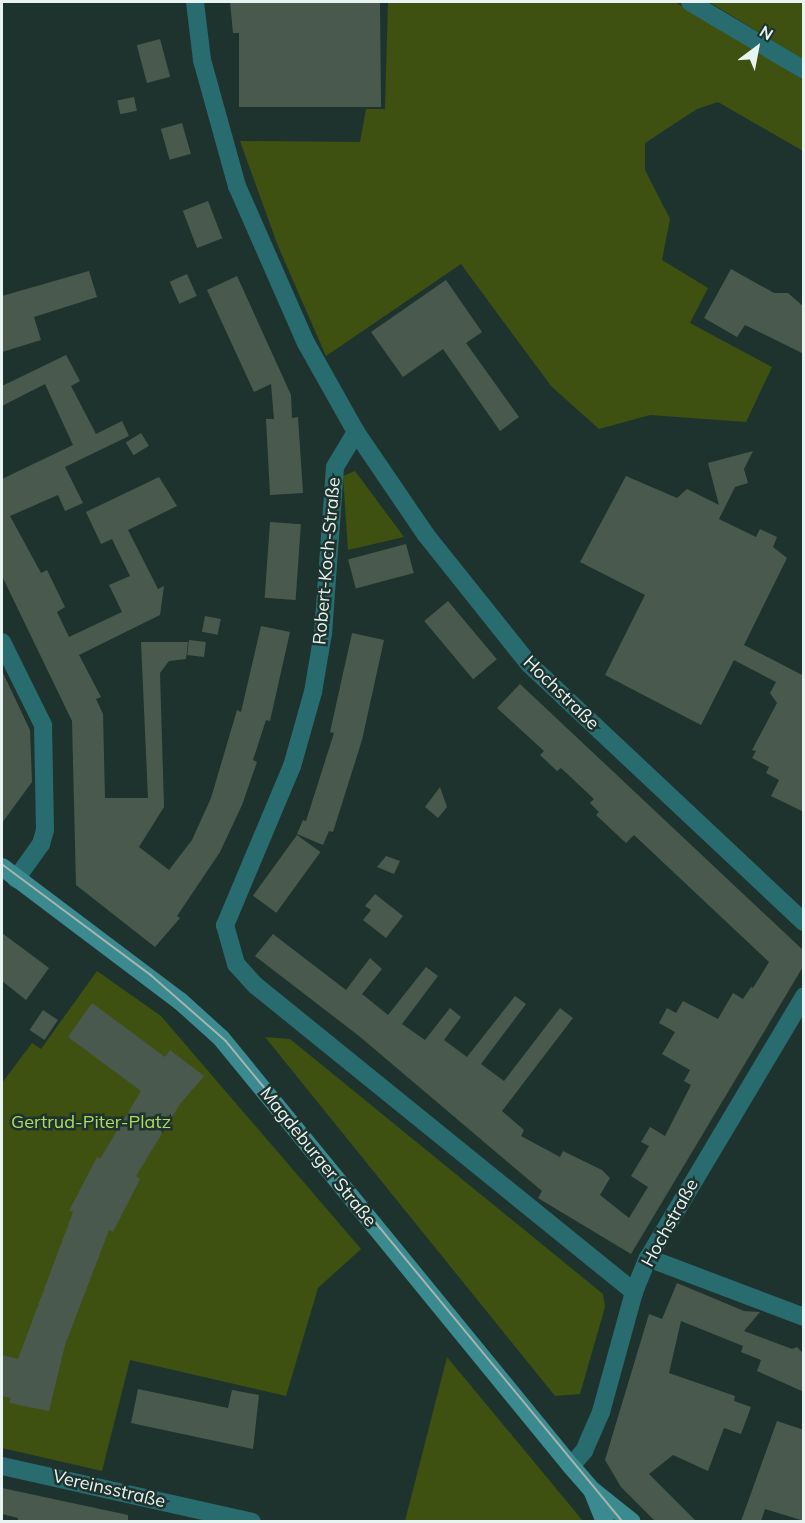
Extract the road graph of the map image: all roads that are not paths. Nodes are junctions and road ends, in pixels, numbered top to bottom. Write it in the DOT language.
graph roads {
  1 [pos="195,2"];
  2 [pos="690,2"];
  3 [pos="804,70"];
  4 [pos="356,432"];
  5 [pos="2,642"];
  6 [pos="2,867"];
  7 [pos="16,879"];
  8 [pos="804,922"];
  9 [pos="804,996"];
  10 [pos="648,1258"];
  11 [pos="634,1292"];
  12 [pos="804,1317"];
  13 [pos="2,1466"];
  14 [pos="571,1466"];
  15 [pos="592,1490"];
  16 [pos="252,1521"];
  17 [pos="605,1521"];
  18 [pos="632,1521"];
  1 -- 4 [label="street"];
  2 -- 3 [label="street"];
  4 -- 8 [label="street, Hochstraße"];
  4 -- 11 [label="street, Robert-Koch-Straße"];
  5 -- 7 [label="street"];
  6 -- 7 [label="street, Magdeburger Straße"];
  7 -- 14 [label="street, Magdeburger Straße"];
  9 -- 10 [label="street, Hochstraße"];
  10 -- 11 [label="street, Hochstraße"];
  10 -- 12 [label="street"];
  11 -- 14 [label="street, Hochstraße"];
  13 -- 16 [label="street, Vereinsstraße"];
  14 -- 15 [label="street, Magdeburger Straße"];
  15 -- 17 [label="street"];
  15 -- 18 [label="street"];
}
